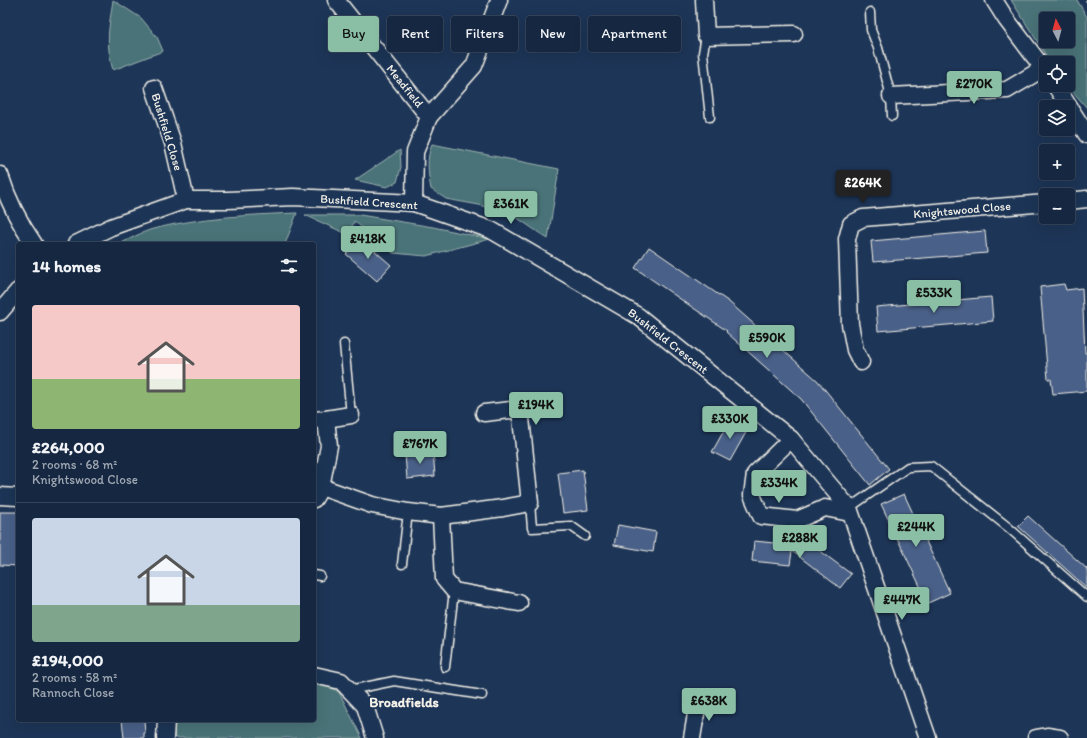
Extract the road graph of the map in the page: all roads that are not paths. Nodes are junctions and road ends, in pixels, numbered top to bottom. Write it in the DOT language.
graph roads {
  1 [pos="336,0"];
  2 [pos="499,0"];
  3 [pos="704,0"];
  4 [pos="994,0"];
  5 [pos="870,12"];
  6 [pos="794,34"];
  7 [pos="706,36"];
  8 [pos="1039,62"];
  9 [pos="1039,73"];
  10 [pos="154,88"];
  11 [pos="1059,92"];
  12 [pos="891,96"];
  13 [pos="892,116"];
  14 [pos="429,117"];
  15 [pos="710,117"];
  16 [pos="1087,135"];
  17 [pos="0,175"];
  18 [pos="1087,199"];
  19 [pos="186,200"];
  20 [pos="1075,200"];
  21 [pos="414,203"];
  22 [pos="1039,204"];
  23 [pos="33,242"];
  24 [pos="80,242"];
  25 [pos="16,293"];
  26 [pos="0,312"];
  27 [pos="344,344"];
  28 [pos="861,362"];
  29 [pos="484,413"];
  30 [pos="350,415"];
  31 [pos="320,419"];
  32 [pos="791,439"];
  33 [pos="318,493"];
  34 [pos="0,496"];
  35 [pos="16,497"];
  36 [pos="530,503"];
  37 [pos="850,511"];
  38 [pos="408,512"];
  39 [pos="441,516"];
  40 [pos="585,536"];
  41 [pos="402,564"];
  42 [pos="454,591"];
  43 [pos="1087,597"];
  44 [pos="519,603"];
  45 [pos="446,667"];
  46 [pos="316,675"];
  47 [pos="350,690"];
  48 [pos="482,695"];
  49 [pos="698,702"];
  50 [pos="166,722"];
  51 [pos="165,738"];
  52 [pos="375,738"];
  53 [pos="692,738"];
  54 [pos="928,738"];
  55 [pos="1036,738"];
  56 [pos="1060,738"];
  1 -- 14 [label="street, Meadfield"];
  2 -- 14 [label="street"];
  3 -- 7 [label="street"];
  4 -- 8 [label="street"];
  5 -- 12 [label="lane"];
  6 -- 7 [label="street"];
  7 -- 15 [label="lane"];
  9 -- 12 [label="street"];
  10 -- 19 [label="street, Bushfield Close"];
  11 -- 16 [label="street"];
  12 -- 13 [label="lane"];
  14 -- 21 [label="street"];
  17 -- 23 [label="street"];
  18 -- 20 [label="street"];
  19 -- 21 [label="street, Bushfield Crescent"];
  19 -- 24 [label="street, Bushfield Crescent"];
  21 -- 32 [label="street, Bushfield Crescent"];
  22 -- 28 [label="street, Knightswood Close"];
  25 -- 26 [label="street"];
  27 -- 30 [label="lane"];
  29 -- 36 [label="street"];
  30 -- 31 [label="street"];
  31 -- 33 [label="street"];
  32 -- 37 [label="street, Bushfield Crescent"];
  32 -- 37 [label="street"];
  33 -- 38 [label="street"];
  34 -- 35 [label="street"];
  36 -- 39 [label="street"];
  36 -- 40 [label="lane"];
  37 -- 43 [label="lane"];
  37 -- 54 [label="street"];
  38 -- 39 [label="street"];
  38 -- 41 [label="lane"];
  39 -- 42 [label="street"];
  42 -- 44 [label="street"];
  42 -- 45 [label="lane"];
  46 -- 47 [label="street"];
  47 -- 48 [label="lane"];
  47 -- 52 [label="street"];
  49 -- 53 [label="street"];
  50 -- 51 [label="street"];
  55 -- 56 [label="street"];
}
